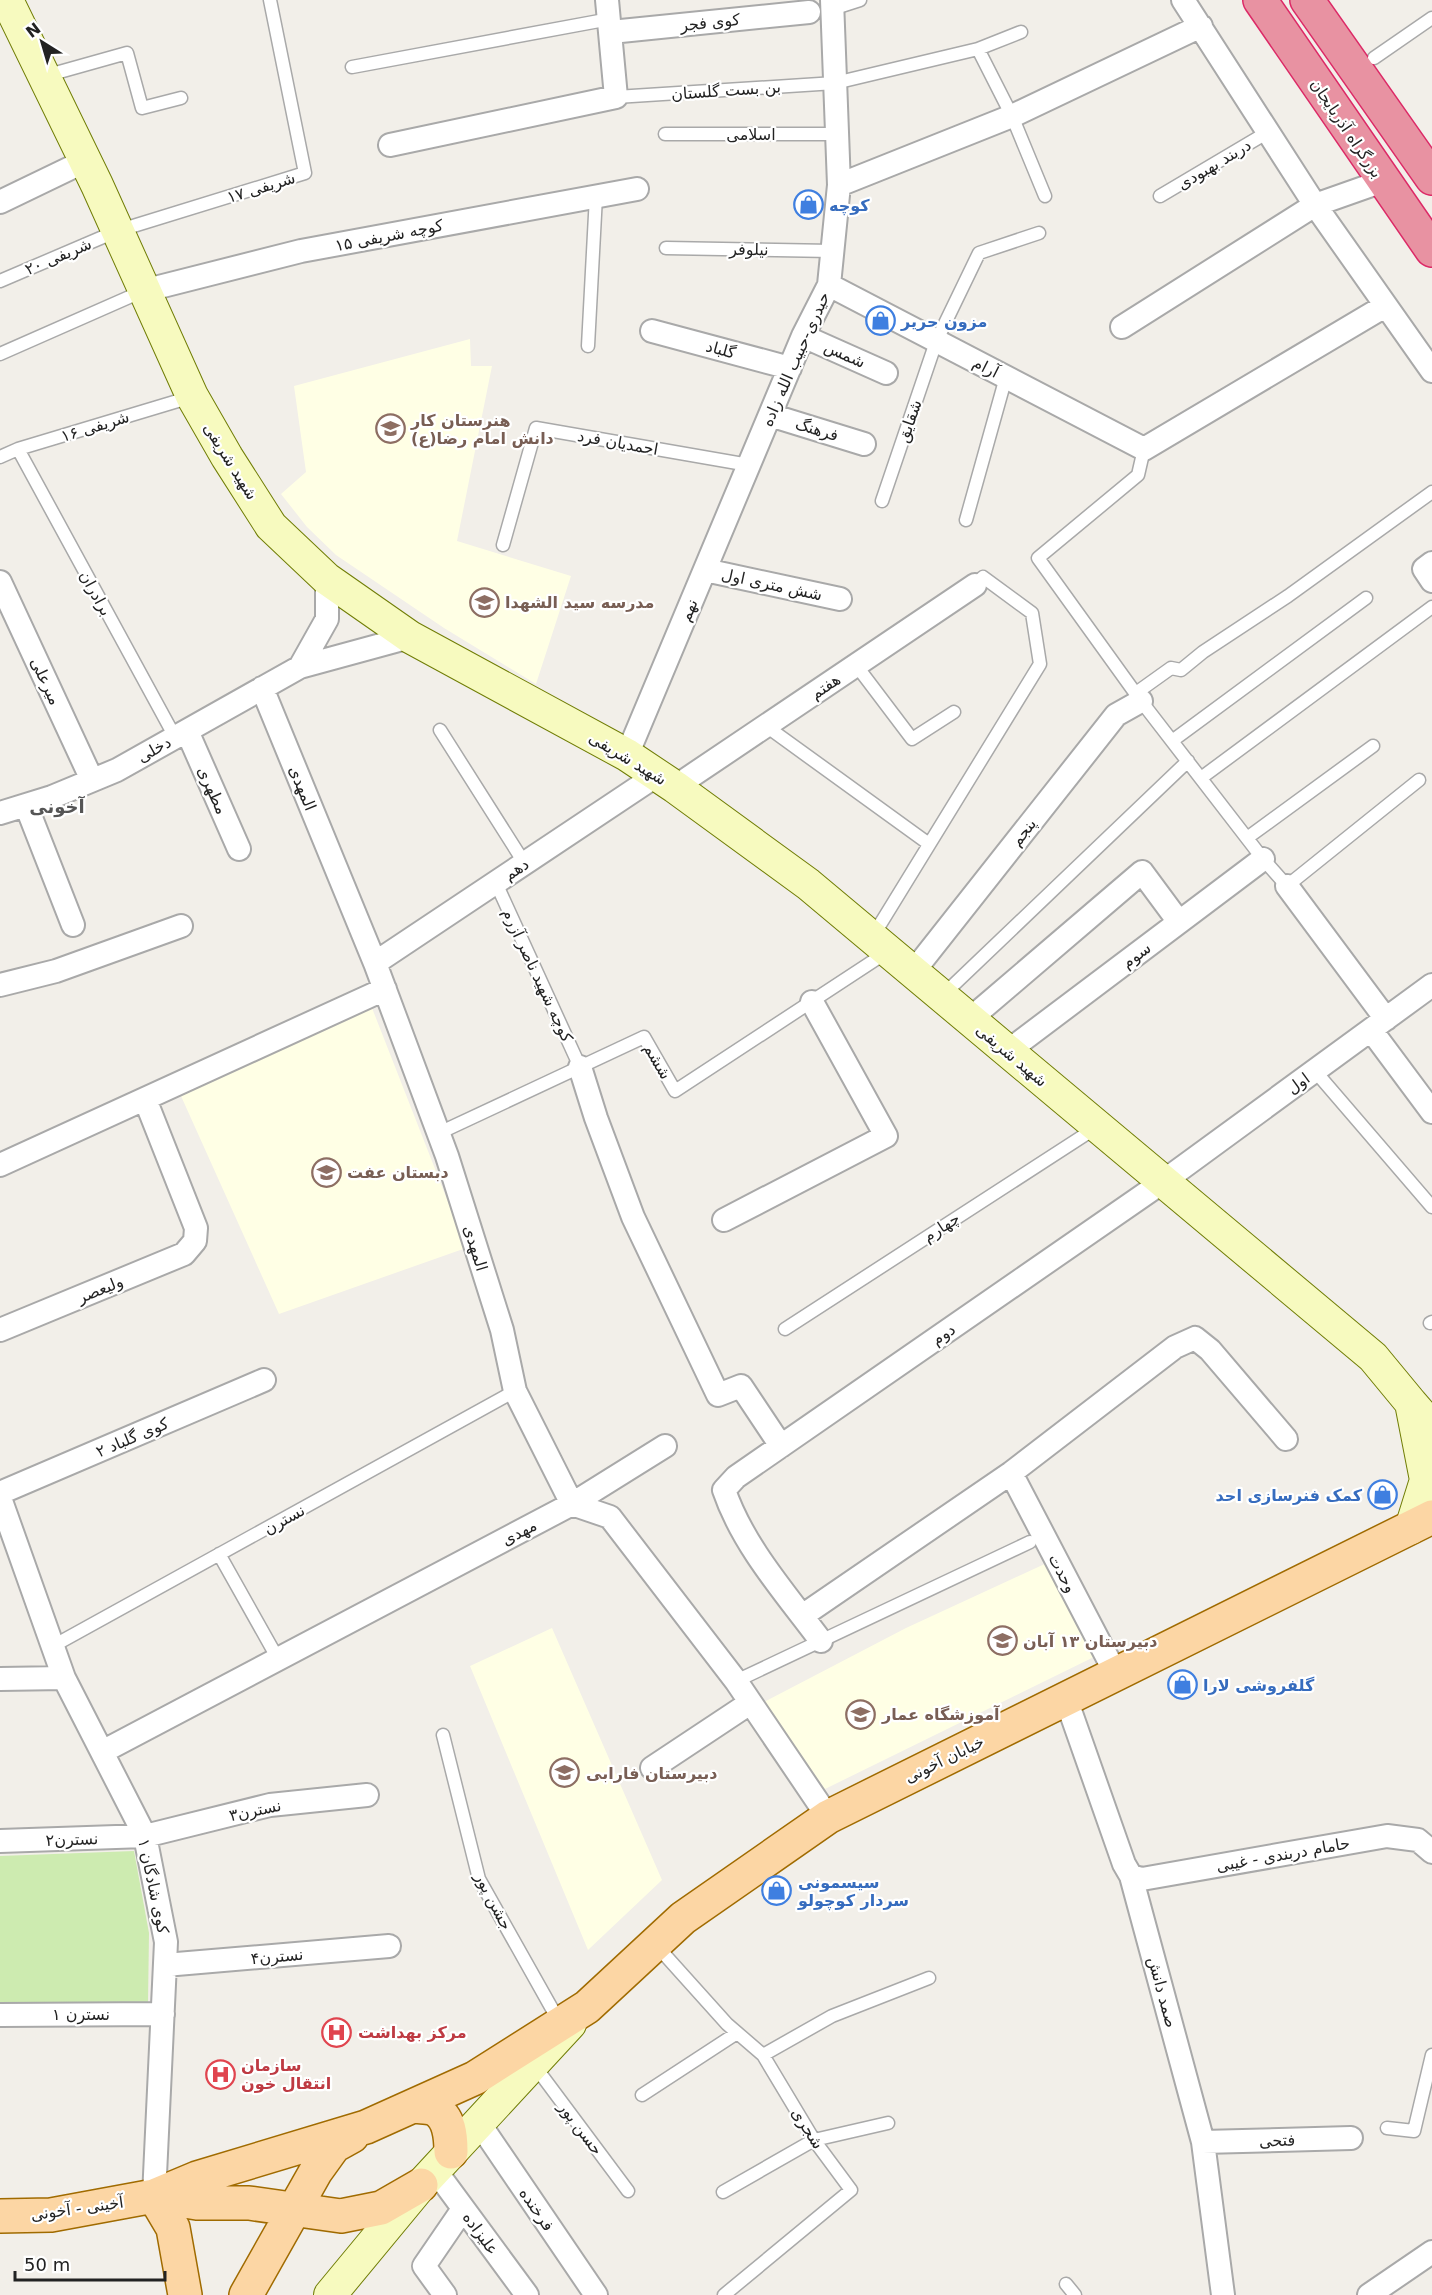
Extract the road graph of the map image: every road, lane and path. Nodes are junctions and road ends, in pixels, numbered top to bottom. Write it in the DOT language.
graph roads {
  1 [pos="7,0"];
  2 [pos="270,0"];
  3 [pos="860,0"];
  4 [pos="1183,0"];
  5 [pos="1307,0"];
  6 [pos="1261,2"];
  7 [pos="832,4"];
  8 [pos="809,12"];
  9 [pos="609,17"];
  10 [pos="1432,18"];
  11 [pos="1201,26"];
  12 [pos="1021,32"];
  13 [pos="978,49"];
  14 [pos="1374,58"];
  15 [pos="352,67"];
  16 [pos="44,76"];
  17 [pos="835,82"];
  18 [pos="616,97"];
  19 [pos="181,98"];
  20 [pos="1012,116"];
  21 [pos="1268,132"];
  22 [pos="665,134"];
  23 [pos="837,135"];
  24 [pos="390,145"];
  25 [pos="85,161"];
  26 [pos="1432,178"];
  27 [pos="1383,181"];
  28 [pos="839,185"];
  29 [pos="637,189"];
  30 [pos="596,196"];
  31 [pos="1045,196"];
  32 [pos="1160,196"];
  33 [pos="0,202"];
  34 [pos="1315,205"];
  35 [pos="117,231"];
  36 [pos="1039,233"];
  37 [pos="666,248"];
  38 [pos="1432,250"];
  39 [pos="832,251"];
  40 [pos="0,281"];
  41 [pos="829,285"];
  42 [pos="143,291"];
  43 [pos="1385,306"];
  44 [pos="1122,327"];
  45 [pos="652,331"];
  46 [pos="803,336"];
  47 [pos="936,342"];
  48 [pos="588,346"];
  49 [pos="0,354"];
  50 [pos="790,368"];
  51 [pos="1432,371"];
  52 [pos="886,373"];
  53 [pos="1005,377"];
  54 [pos="192,396"];
  55 [pos="770,415"];
  56 [pos="864,444"];
  57 [pos="18,449"];
  58 [pos="1144,449"];
  59 [pos="0,458"];
  60 [pos="749,465"];
  61 [pos="1432,492"];
  62 [pos="882,501"];
  63 [pos="966,520"];
  64 [pos="503,545"];
  65 [pos="1432,563"];
  66 [pos="705,570"];
  67 [pos="327,579"];
  68 [pos="1432,581"];
  69 [pos="0,582"];
  70 [pos="975,585"];
  71 [pos="1366,598"];
  72 [pos="840,599"];
  73 [pos="1432,608"];
  74 [pos="410,637"];
  75 [pos="856,665"];
  76 [pos="300,667"];
  77 [pos="262,688"];
  78 [pos="1138,697"];
  79 [pos="954,712"];
  80 [pos="766,726"];
  81 [pos="440,730"];
  82 [pos="181,734"];
  83 [pos="1172,741"];
  84 [pos="1373,746"];
  85 [pos="627,755"];
  86 [pos="1188,761"];
  87 [pos="1201,778"];
  88 [pos="92,780"];
  89 [pos="1419,780"];
  90 [pos="666,781"];
  91 [pos="26,805"];
  92 [pos="0,813"];
  93 [pos="1247,838"];
  94 [pos="929,844"];
  95 [pos="239,849"];
  96 [pos="1263,859"];
  97 [pos="525,864"];
  98 [pos="495,883"];
  99 [pos="1287,886"];
  100 [pos="1179,922"];
  101 [pos="73,925"];
  102 [pos="181,926"];
  103 [pos="880,944"];
  104 [pos="375,963"];
  105 [pos="913,972"];
  106 [pos="0,985"];
  107 [pos="385,989"];
  108 [pos="1429,992"];
  109 [pos="942,996"];
  110 [pos="812,1002"];
  111 [pos="970,1019"];
  112 [pos="1378,1024"];
  113 [pos="1008,1051"];
  114 [pos="580,1067"];
  115 [pos="1315,1071"];
  116 [pos="145,1099"];
  117 [pos="1432,1112"];
  118 [pos="1098,1126"];
  119 [pos="439,1133"];
  120 [pos="0,1166"];
  121 [pos="1164,1181"];
  122 [pos="1432,1207"];
  123 [pos="724,1220"];
  124 [pos="785,1329"];
  125 [pos="0,1330"];
  126 [pos="264,1380"];
  127 [pos="515,1391"];
  128 [pos="1411,1403"];
  129 [pos="1432,1427"];
  130 [pos="1286,1439"];
  131 [pos="665,1446"];
  132 [pos="780,1446"];
  133 [pos="1011,1473"];
  134 [pos="0,1496"];
  135 [pos="572,1504"];
  136 [pos="1421,1522"];
  137 [pos="1030,1542"];
  138 [pos="219,1554"];
  139 [pos="802,1616"];
  140 [pos="821,1641"];
  141 [pos="53,1646"];
  142 [pos="278,1659"];
  143 [pos="1116,1674"];
  144 [pos="64,1678"];
  145 [pos="0,1679"];
  146 [pos="736,1681"];
  147 [pos="1066,1699"];
  148 [pos="750,1702"];
  149 [pos="444,1735"];
  150 [pos="102,1752"];
  151 [pos="652,1768"];
  152 [pos="368,1795"];
  153 [pos="828,1816"];
  154 [pos="145,1836"];
  155 [pos="0,1841"];
  156 [pos="1432,1852"];
  157 [pos="1131,1876"];
  158 [pos="655,1944"];
  159 [pos="389,1946"];
  160 [pos="165,1965"];
  161 [pos="929,1978"];
  162 [pos="163,2014"];
  163 [pos="0,2015"];
  164 [pos="573,2015"];
  165 [pos="737,2033"];
  166 [pos="762,2055"];
  167 [pos="1432,2055"];
  168 [pos="533,2064"];
  169 [pos="642,2095"];
  170 [pos="414,2106"];
  171 [pos="478,2123"];
  172 [pos="888,2123"];
  173 [pos="366,2127"];
  174 [pos="1387,2128"];
  175 [pos="1351,2138"];
  176 [pos="814,2140"];
  177 [pos="1203,2142"];
  178 [pos="436,2169"];
  179 [pos="628,2191"];
  180 [pos="723,2192"];
  181 [pos="154,2196"];
  182 [pos="294,2209"];
  183 [pos="463,2209"];
  184 [pos="0,2216"];
  185 [pos="1432,2252"];
  186 [pos="1066,2284"];
  187 [pos="185,2295"];
  188 [pos="246,2295"];
  189 [pos="330,2295"];
  190 [pos="445,2295"];
  191 [pos="526,2295"];
  192 [pos="596,2295"];
  193 [pos="724,2295"];
  194 [pos="1076,2295"];
  195 [pos="1223,2295"];
  196 [pos="1368,2295"];
  1 -- 16 [label="main road, شهید شریفی"];
  2 -- 35 [label="lane, شریفی ۱۷"];
  3 -- 7 [label="lane"];
  4 -- 11 [label="street"];
  5 -- 26 [label="highway"];
  6 -- 27 [label="highway, بزرگراه آذربایجان"];
  7 -- 17 [label="street, حیدری-حبیب الله زاده"];
  8 -- 9 [label="street, کوی فجر"];
  9 -- 15 [label="lane"];
  9 -- 18 [label="street"];
  10 -- 14 [label="lane"];
  11 -- 20 [label="street"];
  11 -- 21 [label="street"];
  12 -- 13 [label="lane, بن بست گلستان"];
  13 -- 17 [label="lane, بن بست گلستان"];
  13 -- 20 [label="lane"];
  16 -- 19 [label="lane"];
  16 -- 25 [label="main road, شهید شریفی"];
  17 -- 18 [label="lane, بن بست گلستان"];
  17 -- 23 [label="street, حیدری-حبیب الله زاده"];
  18 -- 24 [label="street"];
  20 -- 28 [label="street"];
  20 -- 31 [label="lane"];
  21 -- 32 [label="lane, دربند بهبودی"];
  21 -- 34 [label="street"];
  22 -- 23 [label="lane, اسلامی"];
  23 -- 28 [label="street, حیدری-حبیب الله زاده"];
  25 -- 33 [label="street"];
  25 -- 35 [label="main road, شهید شریفی"];
  27 -- 34 [label="street"];
  27 -- 38 [label="highway, بزرگراه آذربایجان"];
  28 -- 39 [label="street, حیدری-حبیب الله زاده"];
  29 -- 30 [label="street, کوچه شریفی ۱۵"];
  30 -- 42 [label="street, کوچه شریفی ۱۵"];
  30 -- 48 [label="lane"];
  34 -- 43 [label="street"];
  34 -- 44 [label="street"];
  35 -- 40 [label="lane, شریفی ۲۰"];
  35 -- 42 [label="main road, شهید شریفی"];
  36 -- 47 [label="lane, شقایق"];
  37 -- 39 [label="lane, نیلوفر"];
  39 -- 41 [label="street, حیدری-حبیب الله زاده"];
  41 -- 46 [label="street, حیدری-حبیب الله زاده"];
  41 -- 47 [label="street, آرام"];
  42 -- 49 [label="lane"];
  42 -- 54 [label="main road, شهید شریفی"];
  43 -- 51 [label="street"];
  43 -- 58 [label="street"];
  45 -- 50 [label="street, گلباد"];
  46 -- 50 [label="street, حیدری-حبیب الله زاده"];
  46 -- 52 [label="street, شمس"];
  47 -- 53 [label="street, آرام"];
  47 -- 62 [label="lane, شقایق"];
  50 -- 55 [label="street, حیدری-حبیب الله زاده"];
  53 -- 58 [label="street, آرام"];
  53 -- 63 [label="lane"];
  54 -- 57 [label="lane, شریفی ۱۶"];
  54 -- 67 [label="main road, شهید شریفی"];
  55 -- 56 [label="street, فرهنگ"];
  55 -- 60 [label="street, حیدری-حبیب الله زاده"];
  57 -- 59 [label="lane, شریفی ۱۶"];
  57 -- 82 [label="lane, برادران"];
  58 -- 78 [label="lane"];
  60 -- 64 [label="lane, احمدیان فرد"];
  60 -- 66 [label="street, نهم"];
  61 -- 78 [label="lane"];
  65 -- 68 [label="street"];
  66 -- 72 [label="street, شش متری اول"];
  66 -- 85 [label="street, نهم"];
  67 -- 74 [label="main road, شهید شریفی"];
  67 -- 76 [label="street"];
  69 -- 88 [label="street, میرعلی"];
  70 -- 75 [label="street, هفتم"];
  70 -- 94 [label="lane"];
  71 -- 83 [label="lane"];
  73 -- 87 [label="lane"];
  74 -- 76 [label="street, دخلی"];
  74 -- 85 [label="main road, شهید شریفی"];
  75 -- 79 [label="lane"];
  75 -- 80 [label="street, هفتم"];
  76 -- 77 [label="street, دخلی"];
  77 -- 82 [label="street, دخلی"];
  77 -- 104 [label="street, المهدی"];
  78 -- 83 [label="lane"];
  78 -- 105 [label="street, پنجم"];
  80 -- 90 [label="street, هفتم"];
  80 -- 94 [label="lane"];
  81 -- 97 [label="lane"];
  82 -- 88 [label="street, دخلی"];
  82 -- 95 [label="street, مطهری"];
  83 -- 86 [label="lane"];
  84 -- 93 [label="lane"];
  85 -- 90 [label="main road, شهید شریفی"];
  86 -- 87 [label="lane"];
  86 -- 109 [label="lane"];
  87 -- 93 [label="lane"];
  88 -- 91 [label="street, دخلی"];
  89 -- 99 [label="lane"];
  90 -- 97 [label="street, دهم"];
  90 -- 103 [label="main road, شهید شریفی"];
  91 -- 92 [label="street, دخلی"];
  91 -- 101 [label="street"];
  93 -- 96 [label="lane"];
  94 -- 103 [label="lane"];
  96 -- 99 [label="lane"];
  96 -- 100 [label="street, سوم"];
  97 -- 98 [label="street, دهم"];
  98 -- 104 [label="street, دهم"];
  98 -- 114 [label="lane, کوچه شهید ناصر آزرم"];
  99 -- 112 [label="street"];
  100 -- 111 [label="street"];
  100 -- 113 [label="street, سوم"];
  102 -- 106 [label="street"];
  103 -- 105 [label="main road, شهید شریفی"];
  103 -- 110 [label="lane, ششم"];
  104 -- 107 [label="street, المهدی"];
  105 -- 109 [label="main road, شهید شریفی"];
  107 -- 116 [label="street"];
  107 -- 119 [label="street, المهدی"];
  108 -- 112 [label="street, اول"];
  109 -- 111 [label="main road, شهید شریفی"];
  110 -- 114 [label="lane, ششم"];
  110 -- 123 [label="street"];
  111 -- 113 [label="main road, شهید شریفی"];
  112 -- 115 [label="street, اول"];
  112 -- 117 [label="street"];
  113 -- 118 [label="main road, شهید شریفی"];
  114 -- 119 [label="lane, ششم"];
  114 -- 132 [label="street"];
  115 -- 121 [label="street, اول"];
  115 -- 122 [label="lane"];
  116 -- 120 [label="street"];
  116 -- 125 [label="street, ولیعصر"];
  118 -- 121 [label="main road, شهید شریفی"];
  118 -- 124 [label="lane, چهارم"];
  119 -- 127 [label="street, المهدی"];
  121 -- 128 [label="main road, شهید شریفی"];
  121 -- 132 [label="street, دوم"];
  126 -- 134 [label="street, کوی گلباد ۲"];
  127 -- 135 [label="street, المهدی"];
  127 -- 138 [label="lane, نسترن"];
  128 -- 129 [label="main road, شهید شریفی"];
  128 -- 136 [label="main road"];
  130 -- 133 [label="street"];
  131 -- 135 [label="street, مهدی"];
  132 -- 139 [label="street, دوم"];
  133 -- 139 [label="street"];
  133 -- 143 [label="street, وحدت"];
  134 -- 141 [label="street, کوی شادگان ۱"];
  135 -- 142 [label="street, مهدی"];
  135 -- 146 [label="street"];
  136 -- 143 [label="main road, خیابان آخونی"];
  137 -- 140 [label="lane"];
  138 -- 141 [label="lane, نسترن"];
  138 -- 142 [label="lane"];
  139 -- 140 [label="street"];
  140 -- 146 [label="lane"];
  141 -- 144 [label="street, کوی شادگان ۱"];
  142 -- 150 [label="street, مهدی"];
  143 -- 147 [label="main road, خیابان آخونی"];
  144 -- 145 [label="street"];
  144 -- 150 [label="street, کوی شادگان ۱"];
  146 -- 148 [label="street"];
  147 -- 153 [label="main road, خیابان آخونی"];
  147 -- 157 [label="street, صمد دانش"];
  148 -- 151 [label="street"];
  148 -- 153 [label="street"];
  149 -- 164 [label="lane, جشن پور"];
  150 -- 154 [label="street, کوی شادگان ۱"];
  152 -- 154 [label="street, نسترن۳"];
  153 -- 158 [label="main road, خیابان آخونی"];
  154 -- 155 [label="street, نسترن۲"];
  154 -- 160 [label="street, کوی شادگان ۱"];
  156 -- 157 [label="street, حامام دربندی - غیبی"];
  157 -- 177 [label="street, صمد دانش"];
  158 -- 164 [label="main road, خیابان آخونی"];
  158 -- 165 [label="lane, شجری"];
  159 -- 160 [label="street, نسترن۴"];
  160 -- 162 [label="street, کوی شادگان ۱"];
  161 -- 166 [label="lane"];
  162 -- 163 [label="street, نسترن ۱"];
  162 -- 181 [label="street, کوی شادگان ۱"];
  164 -- 168 [label="main road"];
  164 -- 170 [label="main road, خیابان آخونی"];
  165 -- 166 [label="lane, شجری"];
  165 -- 169 [label="lane"];
  166 -- 176 [label="lane, شجری"];
  167 -- 174 [label="lane"];
  168 -- 171 [label="main road"];
  168 -- 179 [label="lane, حسن پور"];
  170 -- 173 [label="main road, خیابان آخونی"];
  170 -- 178 [label="main road"];
  171 -- 178 [label="main road"];
  171 -- 192 [label="street, فرخنده"];
  172 -- 176 [label="lane"];
  173 -- 181 [label="main road"];
  173 -- 182 [label="main road"];
  175 -- 177 [label="street, فتحی"];
  176 -- 180 [label="lane"];
  176 -- 193 [label="lane, شجری"];
  177 -- 195 [label="street, صمد دانش"];
  178 -- 182 [label="main road"];
  178 -- 183 [label="street, علیزاده"];
  178 -- 189 [label="main road"];
  181 -- 182 [label="main road"];
  181 -- 184 [label="main road, آخینی - آخونی"];
  181 -- 187 [label="main road"];
  182 -- 188 [label="main road"];
  183 -- 190 [label="street"];
  183 -- 191 [label="street, علیزاده"];
  185 -- 196 [label="street"];
  186 -- 194 [label="lane"];
}
